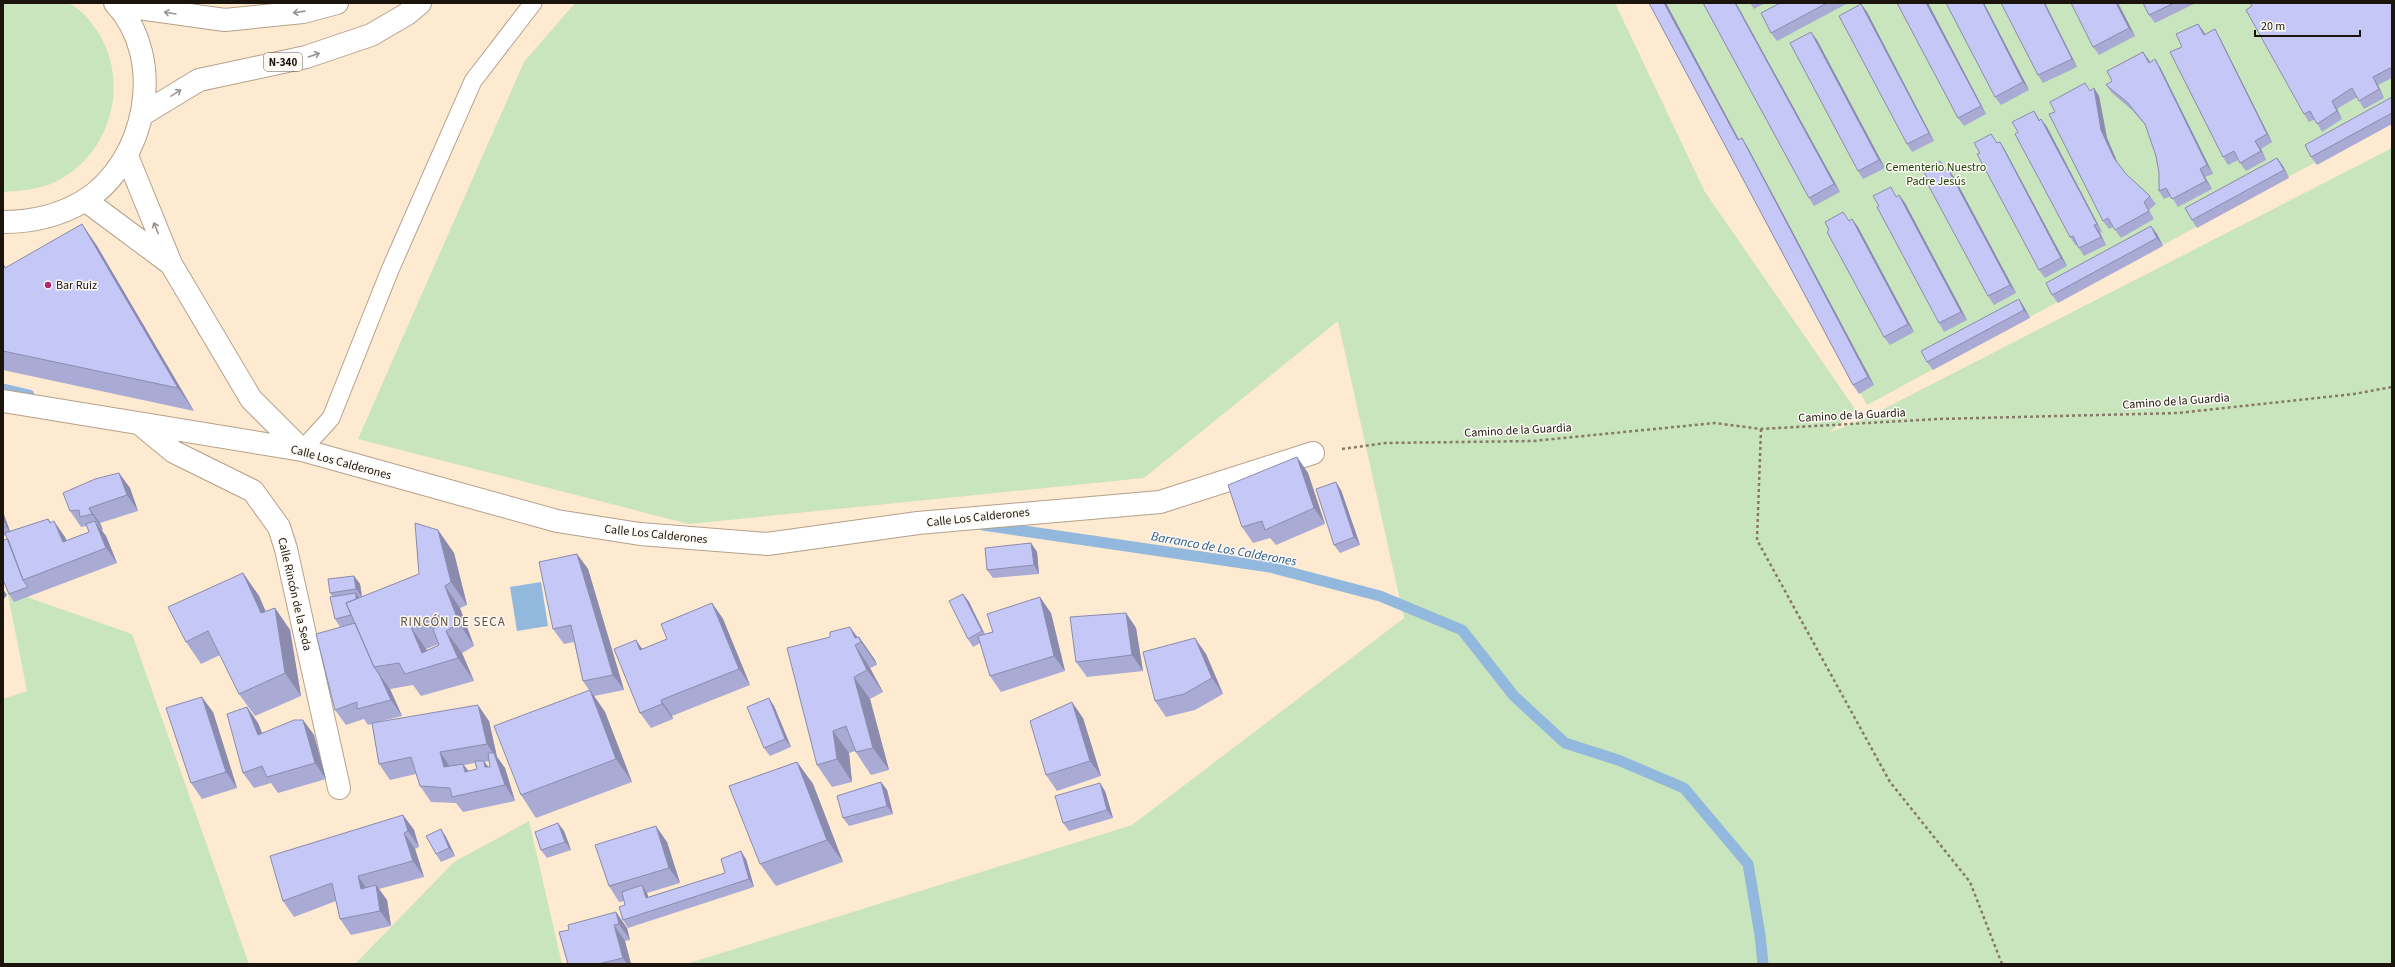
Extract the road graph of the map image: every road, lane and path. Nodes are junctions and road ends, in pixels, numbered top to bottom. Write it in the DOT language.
graph roads {
  1 [pos="337,3"];
  2 [pos="420,3"];
  3 [pos="533,3"];
  4 [pos="116,4"];
  5 [pos="143,114"];
  6 [pos="127,156"];
  7 [pos="85,200"];
  8 [pos="3,222"];
  9 [pos="171,264"];
  10 [pos="2392,387"];
  11 [pos="3,401"];
  12 [pos="139,423"];
  13 [pos="1761,429"];
  14 [pos="302,450"];
  15 [pos="1313,453"];
  16 [pos="339,788"];
  17 [pos="2002,964"];
  1 -- 4 [label="main road, one-way"];
  5 -- 2 [label="main road, N-340, one-way"];
  3 -- 14 [label="lane"];
  4 -- 5 [label="main road"];
  5 -- 6 [label="main road"];
  6 -- 7 [label="main road"];
  9 -- 6 [label="main road, one-way"];
  7 -- 8 [label="main road"];
  7 -- 9 [label="main road"];
  9 -- 14 [label="main road"];
  10 -- 13 [label="path, Camino de la Guardia"];
  11 -- 12 [label="main road, Calle Los Calderones"];
  12 -- 14 [label="main road, Calle Los Calderones"];
  12 -- 16 [label="main road, Calle Rincón de la Seda"];
  13 -- 15 [label="path, Camino de la Guardia"];
  13 -- 17 [label="path"];
  14 -- 15 [label="main road, Calle Los Calderones"];
}
